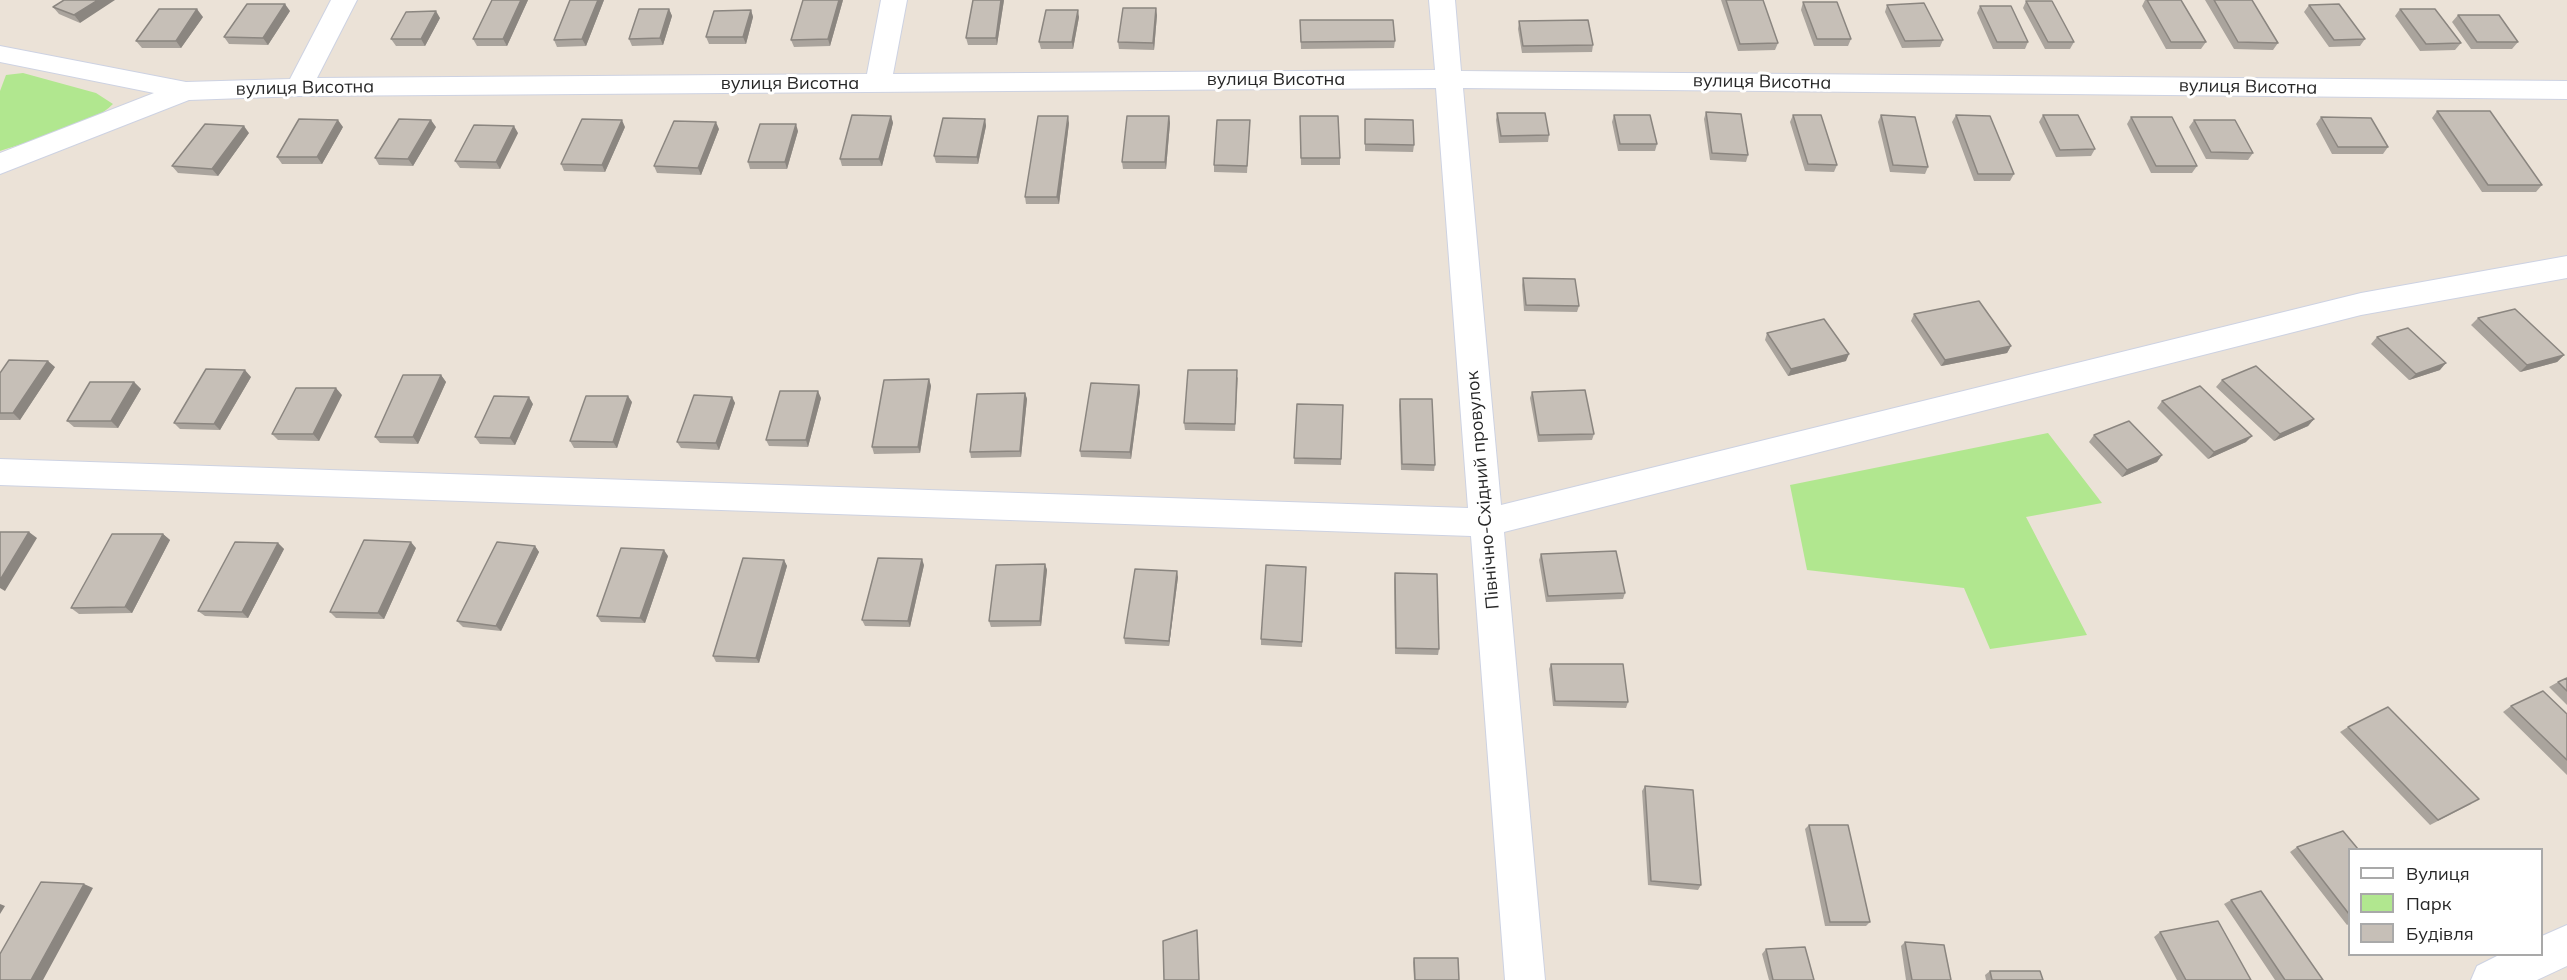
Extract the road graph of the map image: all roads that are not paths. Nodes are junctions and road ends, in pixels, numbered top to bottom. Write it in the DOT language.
graph roads {
  1 [pos="344,0"];
  2 [pos="894,0"];
  3 [pos="1442,0"];
  4 [pos="0,54"];
  5 [pos="1448,79"];
  6 [pos="878,84"];
  7 [pos="299,87"];
  8 [pos="2567,90"];
  9 [pos="186,91"];
  10 [pos="0,165"];
  11 [pos="2567,267"];
  12 [pos="0,472"];
  13 [pos="1486,523"];
  14 [pos="2567,945"];
  15 [pos="1525,980"];
  16 [pos="2491,980"];
  1 -- 7 [label="street"];
  2 -- 6 [label="street"];
  3 -- 5 [label="street, Північно-Східний провулок"];
  4 -- 9 [label="street"];
  5 -- 6 [label="street, вулиця Висотна"];
  5 -- 8 [label="street, вулиця Висотна"];
  5 -- 13 [label="street, Північно-Східний провулок"];
  6 -- 7 [label="street, вулиця Висотна"];
  7 -- 9 [label="street, вулиця Висотна"];
  9 -- 10 [label="street, вулиця Висотна"];
  11 -- 13 [label="street"];
  12 -- 13 [label="street"];
  13 -- 15 [label="street, Північно-Східний провулок"];
  14 -- 16 [label="street"];
}
